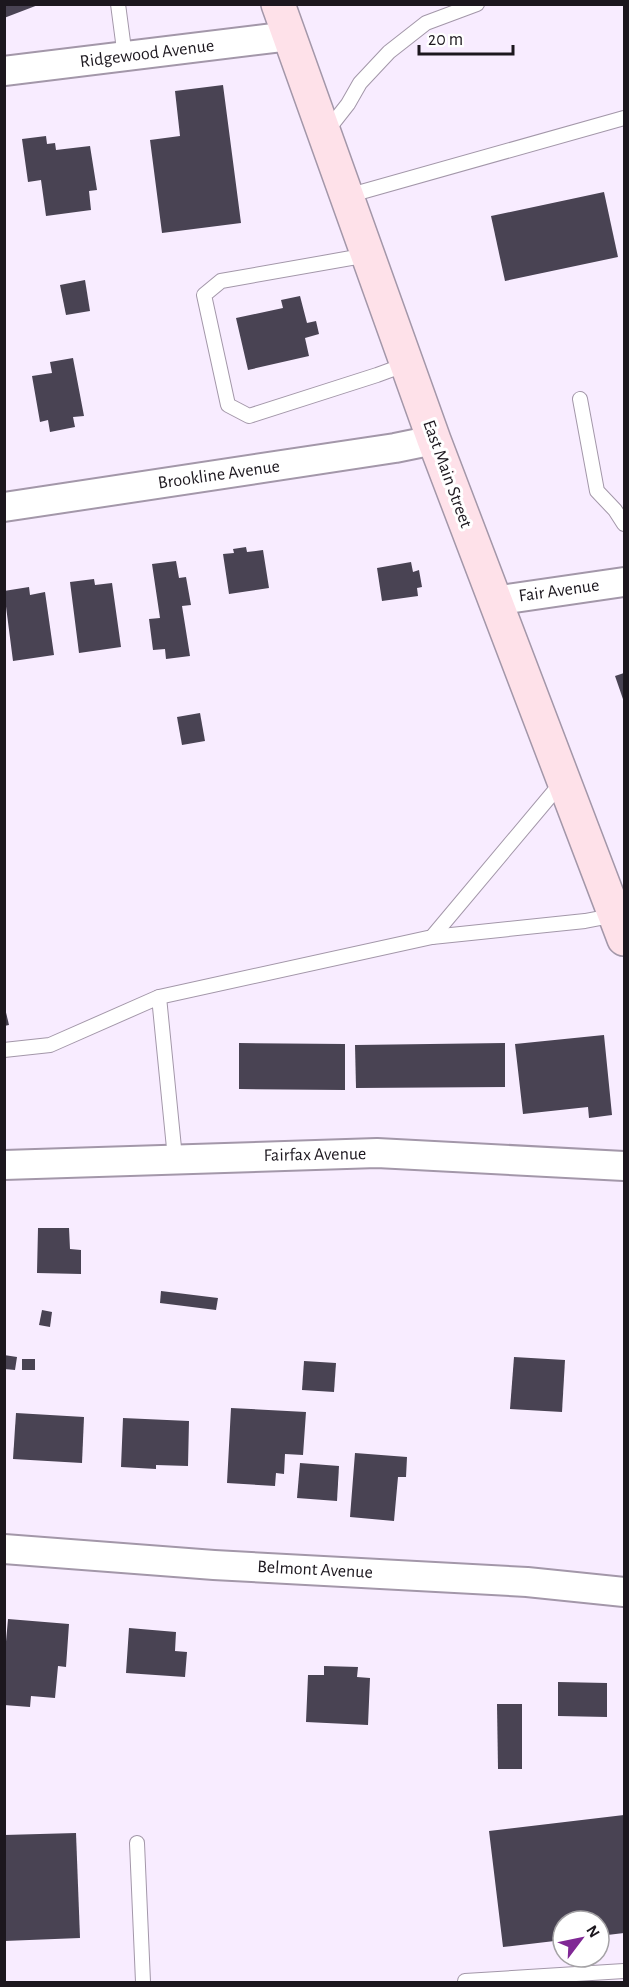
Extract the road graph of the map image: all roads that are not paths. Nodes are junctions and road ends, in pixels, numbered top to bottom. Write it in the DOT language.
graph roads {
  1 [pos="118,4"];
  2 [pos="278,4"];
  3 [pos="477,4"];
  4 [pos="290,36"];
  5 [pos="125,57"];
  6 [pos="4,71"];
  7 [pos="624,118"];
  8 [pos="324,134"];
  9 [pos="347,196"];
  10 [pos="368,255"];
  11 [pos="406,364"];
  12 [pos="580,399"];
  13 [pos="434,440"];
  14 [pos="4,507"];
  15 [pos="624,524"];
  16 [pos="624,582"];
  17 [pos="494,601"];
  18 [pos="563,780"];
  19 [pos="620,927"];
  20 [pos="432,937"];
  21 [pos="159,997"];
  22 [pos="4,1050"];
  23 [pos="176,1158"];
  24 [pos="4,1165"];
  25 [pos="624,1166"];
  26 [pos="4,1549"];
  27 [pos="624,1592"];
  28 [pos="136,1843"];
  29 [pos="624,1971"];
  30 [pos="465,1981"];
  31 [pos="143,1983"];
  1 -- 5 [label="lane"];
  2 -- 4 [label="main road, East Main Street"];
  3 -- 8 [label="lane"];
  4 -- 5 [label="street, Ridgewood Avenue"];
  4 -- 8 [label="main road, East Main Street"];
  5 -- 6 [label="street, Ridgewood Avenue"];
  7 -- 9 [label="lane"];
  8 -- 9 [label="main road, East Main Street"];
  9 -- 10 [label="main road, East Main Street"];
  10 -- 11 [label="main road, East Main Street"];
  10 -- 11 [label="lane"];
  11 -- 13 [label="main road, East Main Street"];
  12 -- 15 [label="lane"];
  13 -- 14 [label="street, Brookline Avenue"];
  13 -- 17 [label="main road, East Main Street"];
  16 -- 17 [label="street, Fair Avenue"];
  17 -- 18 [label="main road, East Main Street"];
  18 -- 19 [label="main road, East Main Street"];
  18 -- 20 [label="lane"];
  19 -- 20 [label="lane"];
  20 -- 21 [label="lane"];
  21 -- 22 [label="lane"];
  21 -- 23 [label="lane"];
  23 -- 24 [label="street, Fairfax Avenue"];
  23 -- 25 [label="street, Fairfax Avenue"];
  26 -- 27 [label="street, Belmont Avenue"];
  28 -- 31 [label="lane"];
  29 -- 30 [label="lane"];
}
